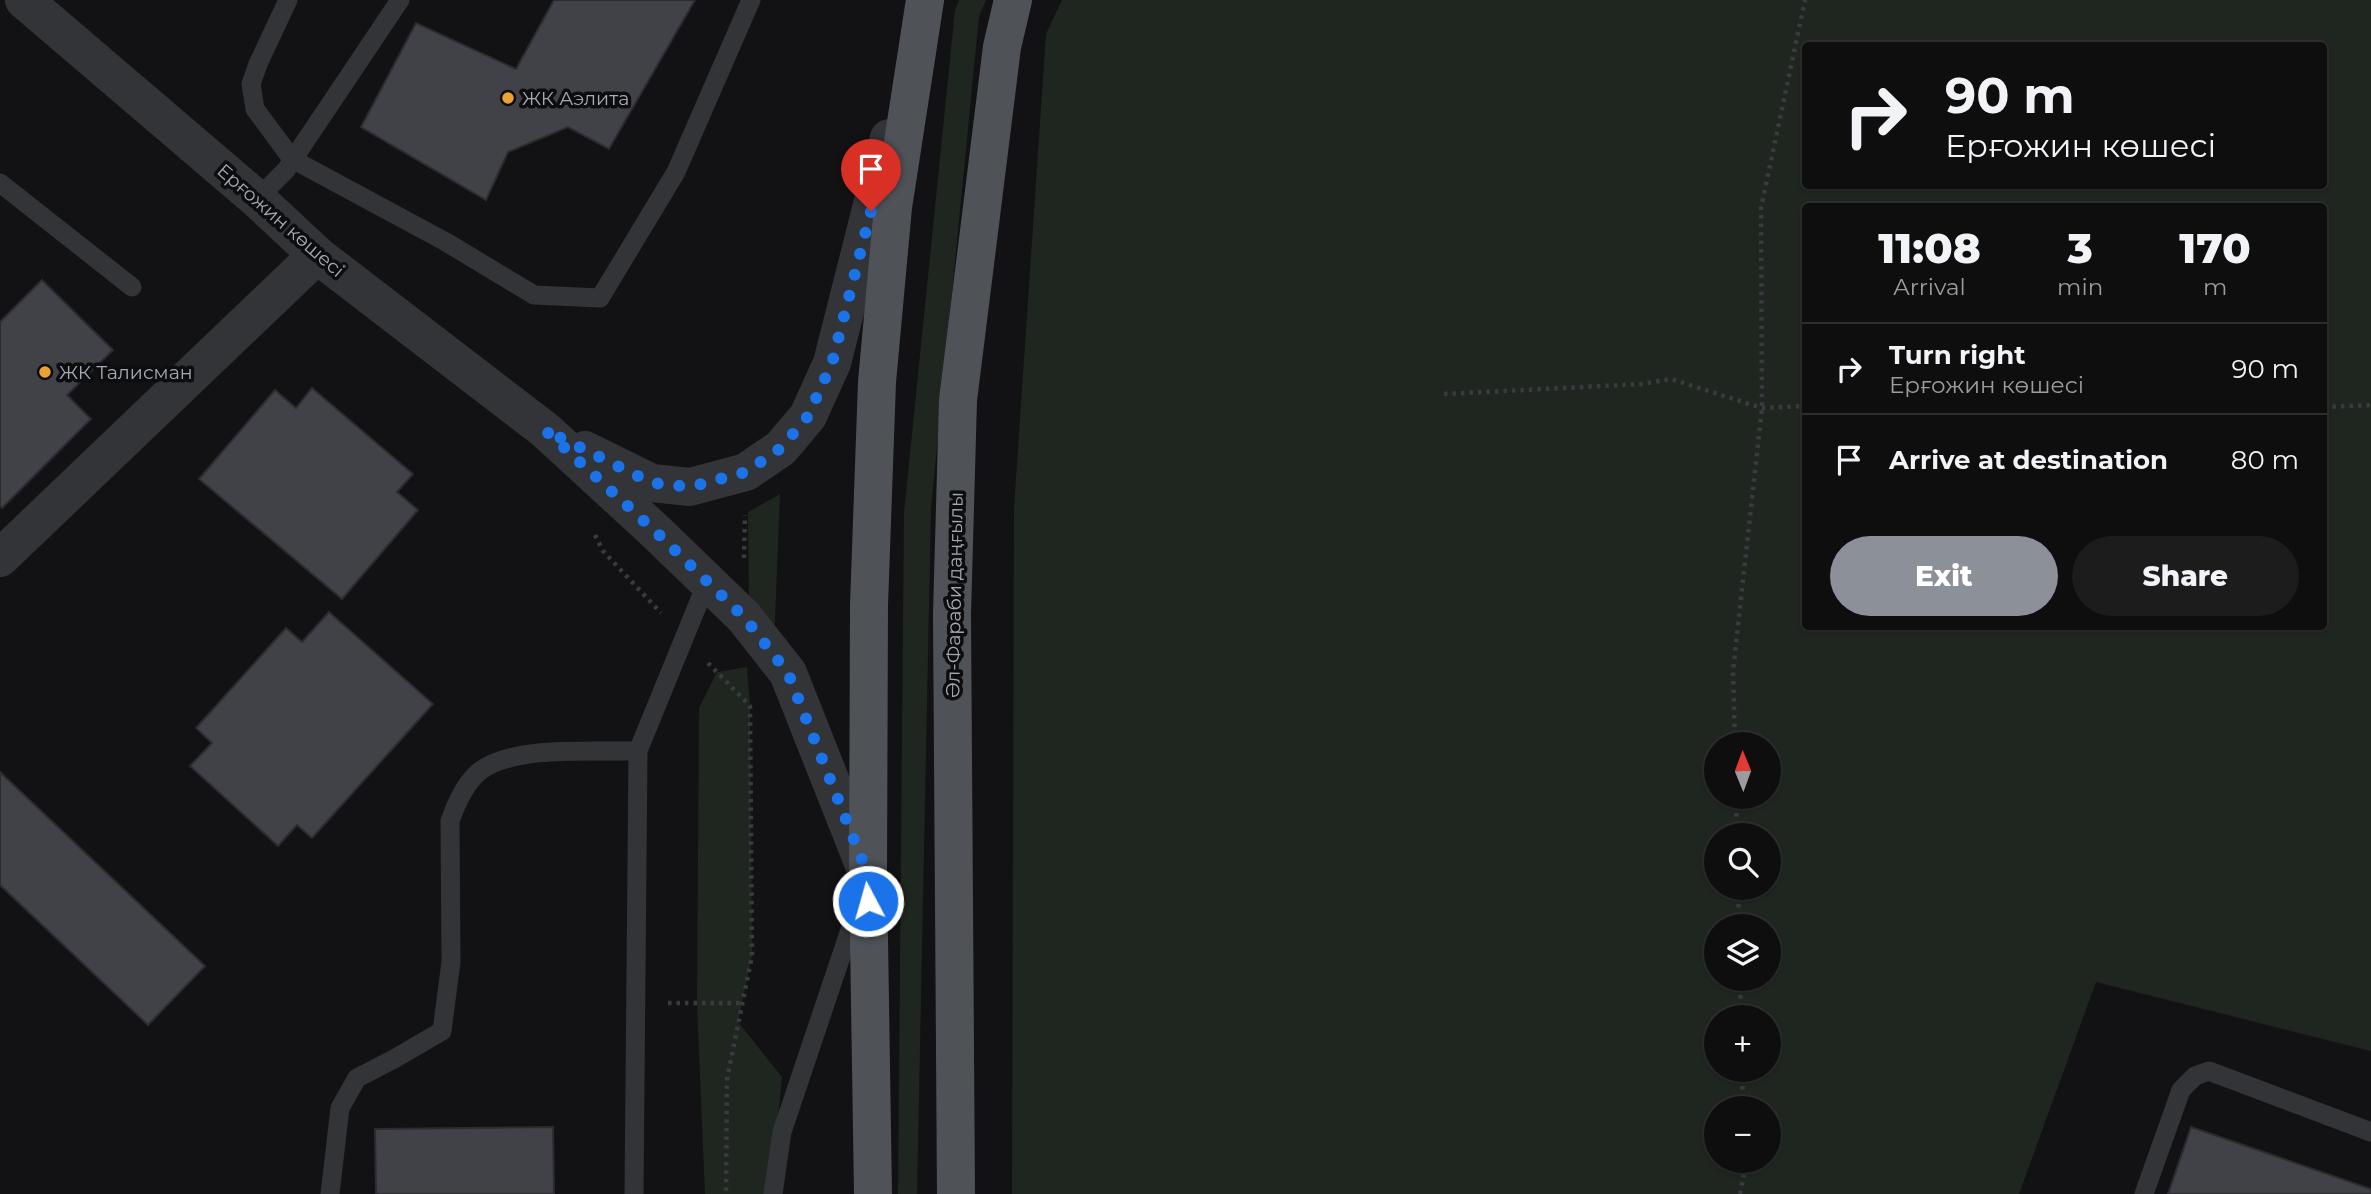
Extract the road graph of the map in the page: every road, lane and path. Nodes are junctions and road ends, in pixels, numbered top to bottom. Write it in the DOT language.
graph roads {
  1 [pos="24,0"];
  2 [pos="288,0"];
  3 [pos="400,0"];
  4 [pos="751,0"];
  5 [pos="1013,0"];
  6 [pos="1805,0"];
  7 [pos="924,4"];
  8 [pos="292,159"];
  9 [pos="0,183"];
  10 [pos="257,200"];
  11 [pos="317,255"];
  12 [pos="132,288"];
  13 [pos="1444,394"];
  14 [pos="2371,405"];
  15 [pos="1802,406"];
  16 [pos="2327,407"];
  17 [pos="1762,408"];
  18 [pos="545,430"];
  19 [pos="745,510"];
  20 [pos="591,527"];
  21 [pos="0,558"];
  22 [pos="743,566"];
  23 [pos="707,582"];
  24 [pos="685,638"];
  25 [pos="1735,732"];
  26 [pos="638,751"];
  27 [pos="868,875"];
  28 [pos="660,1003"];
  29 [pos="742,1003"];
  30 [pos="2371,1132"];
  31 [pos="1744,1173"];
  32 [pos="330,1194"];
  33 [pos="634,1194"];
  34 [pos="726,1194"];
  35 [pos="773,1194"];
  36 [pos="873,1194"];
  37 [pos="956,1194"];
  38 [pos="1740,1194"];
  39 [pos="2144,1194"];
  1 -- 10 [label="street, Ерғожин көшесі"];
  2 -- 8 [label="lane"];
  3 -- 8 [label="lane"];
  4 -- 8 [label="lane"];
  5 -- 37 [label="main road, Әл-Фараби даңғылы"];
  6 -- 17 [label="path"];
  7 -- 18 [label="street, Ерғожин көшесі"];
  7 -- 27 [label="main road"];
  8 -- 10 [label="lane"];
  9 -- 12 [label="lane"];
  10 -- 11 [label="street, Ерғожин көшесі"];
  11 -- 18 [label="street, Ерғожин көшесі"];
  11 -- 21 [label="street"];
  13 -- 17 [label="path"];
  14 -- 16 [label="path"];
  15 -- 17 [label="path"];
  17 -- 25 [label="path"];
  18 -- 23 [label="street, Ерғожин көшесі"];
  19 -- 22 [label="path"];
  20 -- 24 [label="path"];
  23 -- 24 [label="lane"];
  23 -- 27 [label="street, Ерғожин көшесі"];
  24 -- 26 [label="lane"];
  24 -- 29 [label="path"];
  26 -- 32 [label="lane"];
  26 -- 33 [label="lane"];
  27 -- 35 [label="lane"];
  27 -- 36 [label="main road"];
  28 -- 29 [label="path"];
  29 -- 34 [label="path"];
  30 -- 39 [label="lane"];
  31 -- 38 [label="path"];
}
